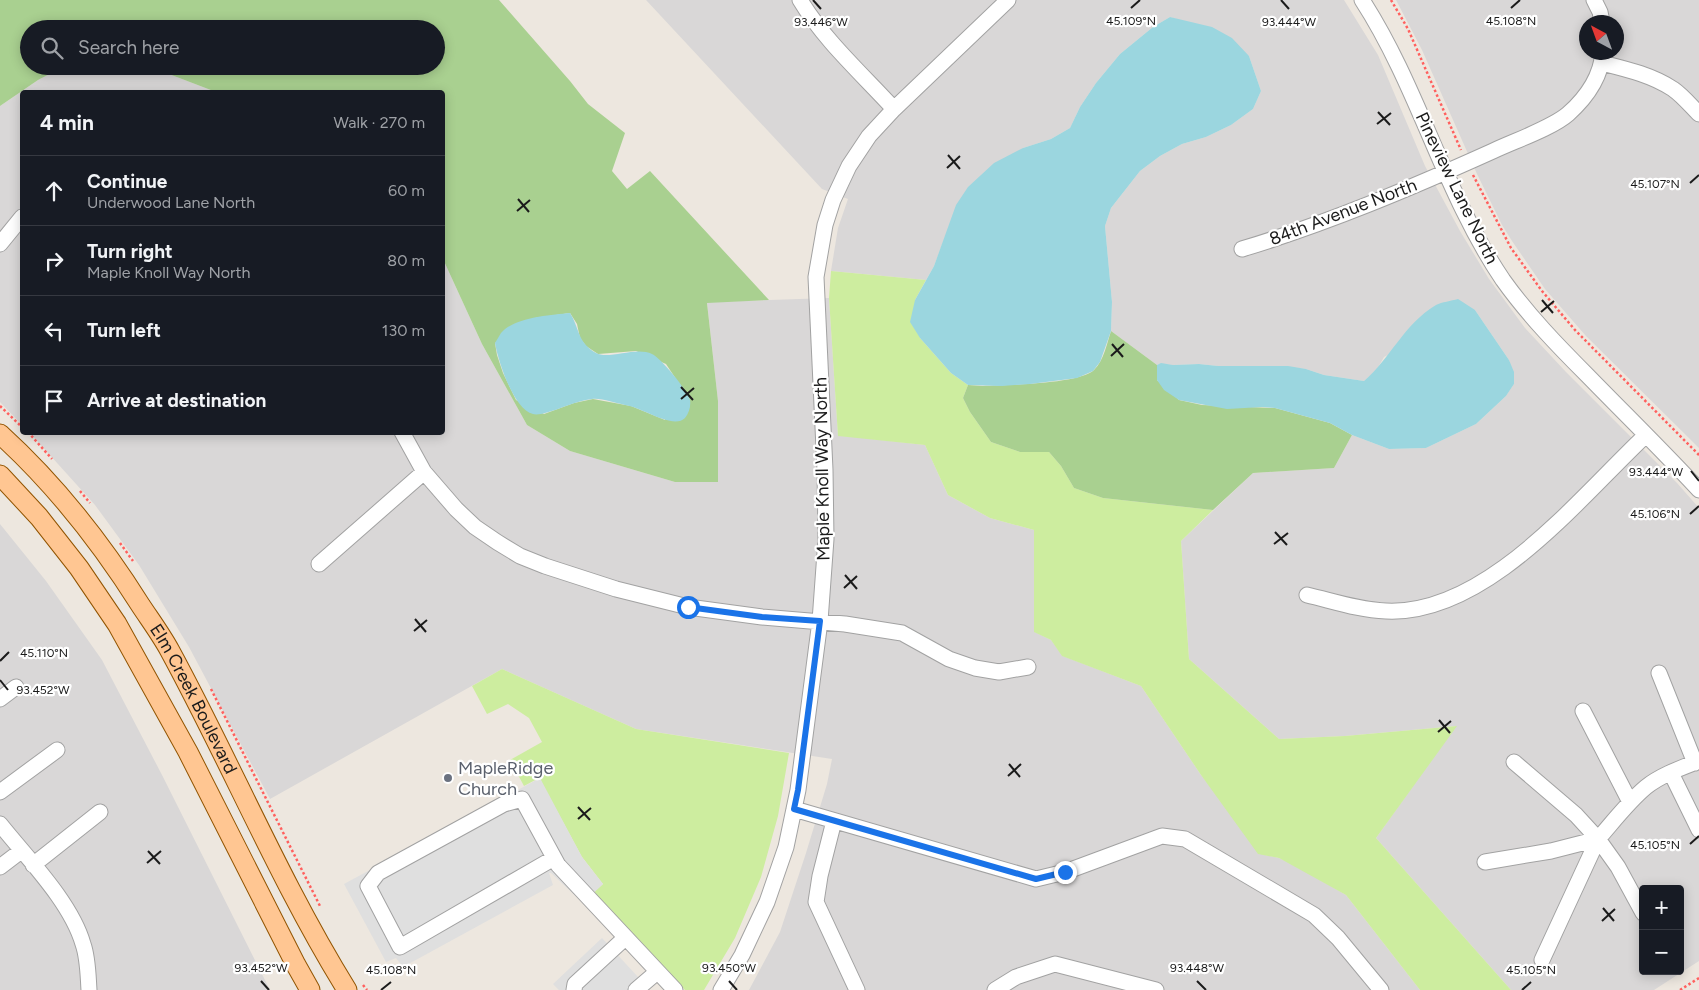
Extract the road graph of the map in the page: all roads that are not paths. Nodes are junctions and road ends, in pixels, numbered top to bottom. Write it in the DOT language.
graph roads {
  1 [pos="800,0"];
  2 [pos="1008,0"];
  3 [pos="1362,0"];
  4 [pos="1594,0"];
  5 [pos="1601,15"];
  6 [pos="1601,60"];
  7 [pos="1607,60"];
  8 [pos="894,109"];
  9 [pos="1699,114"];
  10 [pos="1446,172"];
  11 [pos="20,219"];
  12 [pos="0,244"];
  13 [pos="1242,249"];
  14 [pos="0,434"];
  15 [pos="404,435"];
  16 [pos="1646,435"];
  17 [pos="424,472"];
  18 [pos="0,475"];
  19 [pos="1699,490"];
  20 [pos="319,564"];
  21 [pos="1307,595"];
  22 [pos="820,621"];
  23 [pos="1028,668"];
  24 [pos="1659,673"];
  25 [pos="16,687"];
  26 [pos="0,699"];
  27 [pos="1584,711"];
  28 [pos="58,750"];
  29 [pos="1514,762"];
  30 [pos="1697,762"];
  31 [pos="1670,773"];
  32 [pos="0,792"];
  33 [pos="1630,802"];
  34 [pos="794,809"];
  35 [pos="100,812"];
  36 [pos="834,821"];
  37 [pos="0,824"];
  38 [pos="1699,830"];
  39 [pos="1598,839"];
  40 [pos="21,851"];
  41 [pos="554,858"];
  42 [pos="1485,862"];
  43 [pos="33,865"];
  44 [pos="0,867"];
  45 [pos="1639,906"];
  46 [pos="625,938"];
  47 [pos="1542,960"];
  48 [pos="656,972"];
  49 [pos="89,990"];
  50 [pos="310,990"];
  51 [pos="347,990"];
  52 [pos="574,990"];
  53 [pos="636,990"];
  54 [pos="674,990"];
  55 [pos="720,990"];
  56 [pos="857,990"];
  57 [pos="995,990"];
  58 [pos="1156,990"];
  59 [pos="1381,990"];
  1 -- 8 [label="street"];
  2 -- 8 [label="street, Maple Knoll Way North"];
  3 -- 10 [label="street, Pineview Lane North"];
  4 -- 5 [label="street"];
  6 -- 10 [label="street, 84th Avenue North"];
  7 -- 9 [label="street"];
  8 -- 22 [label="street, Maple Knoll Way North"];
  10 -- 13 [label="street, 84th Avenue North"];
  10 -- 16 [label="street, Pineview Lane North"];
  11 -- 12 [label="street"];
  14 -- 51 [label="main road, Elm Creek Boulevard"];
  15 -- 17 [label="street"];
  16 -- 19 [label="street, Pineview Lane North"];
  16 -- 21 [label="street"];
  17 -- 20 [label="street"];
  17 -- 22 [label="street"];
  18 -- 50 [label="main road, Elm Creek Boulevard"];
  22 -- 23 [label="street"];
  22 -- 34 [label="street, Maple Knoll Way North"];
  24 -- 30 [label="street"];
  25 -- 26 [label="street"];
  27 -- 33 [label="street"];
  28 -- 32 [label="street"];
  29 -- 39 [label="street"];
  30 -- 31 [label="street"];
  31 -- 33 [label="street"];
  31 -- 38 [label="street"];
  33 -- 39 [label="street"];
  34 -- 36 [label="street"];
  34 -- 55 [label="street, Maple Knoll Way North"];
  35 -- 43 [label="street"];
  36 -- 56 [label="street"];
  36 -- 59 [label="street"];
  37 -- 40 [label="street"];
  39 -- 42 [label="street"];
  39 -- 45 [label="street"];
  39 -- 47 [label="street"];
  40 -- 43 [label="street"];
  40 -- 44 [label="street"];
  41 -- 41 [label="street"];
  41 -- 46 [label="street"];
  43 -- 49 [label="street"];
  46 -- 48 [label="street"];
  46 -- 52 [label="street"];
  48 -- 53 [label="street"];
  48 -- 54 [label="street"];
  57 -- 58 [label="street"];
}
